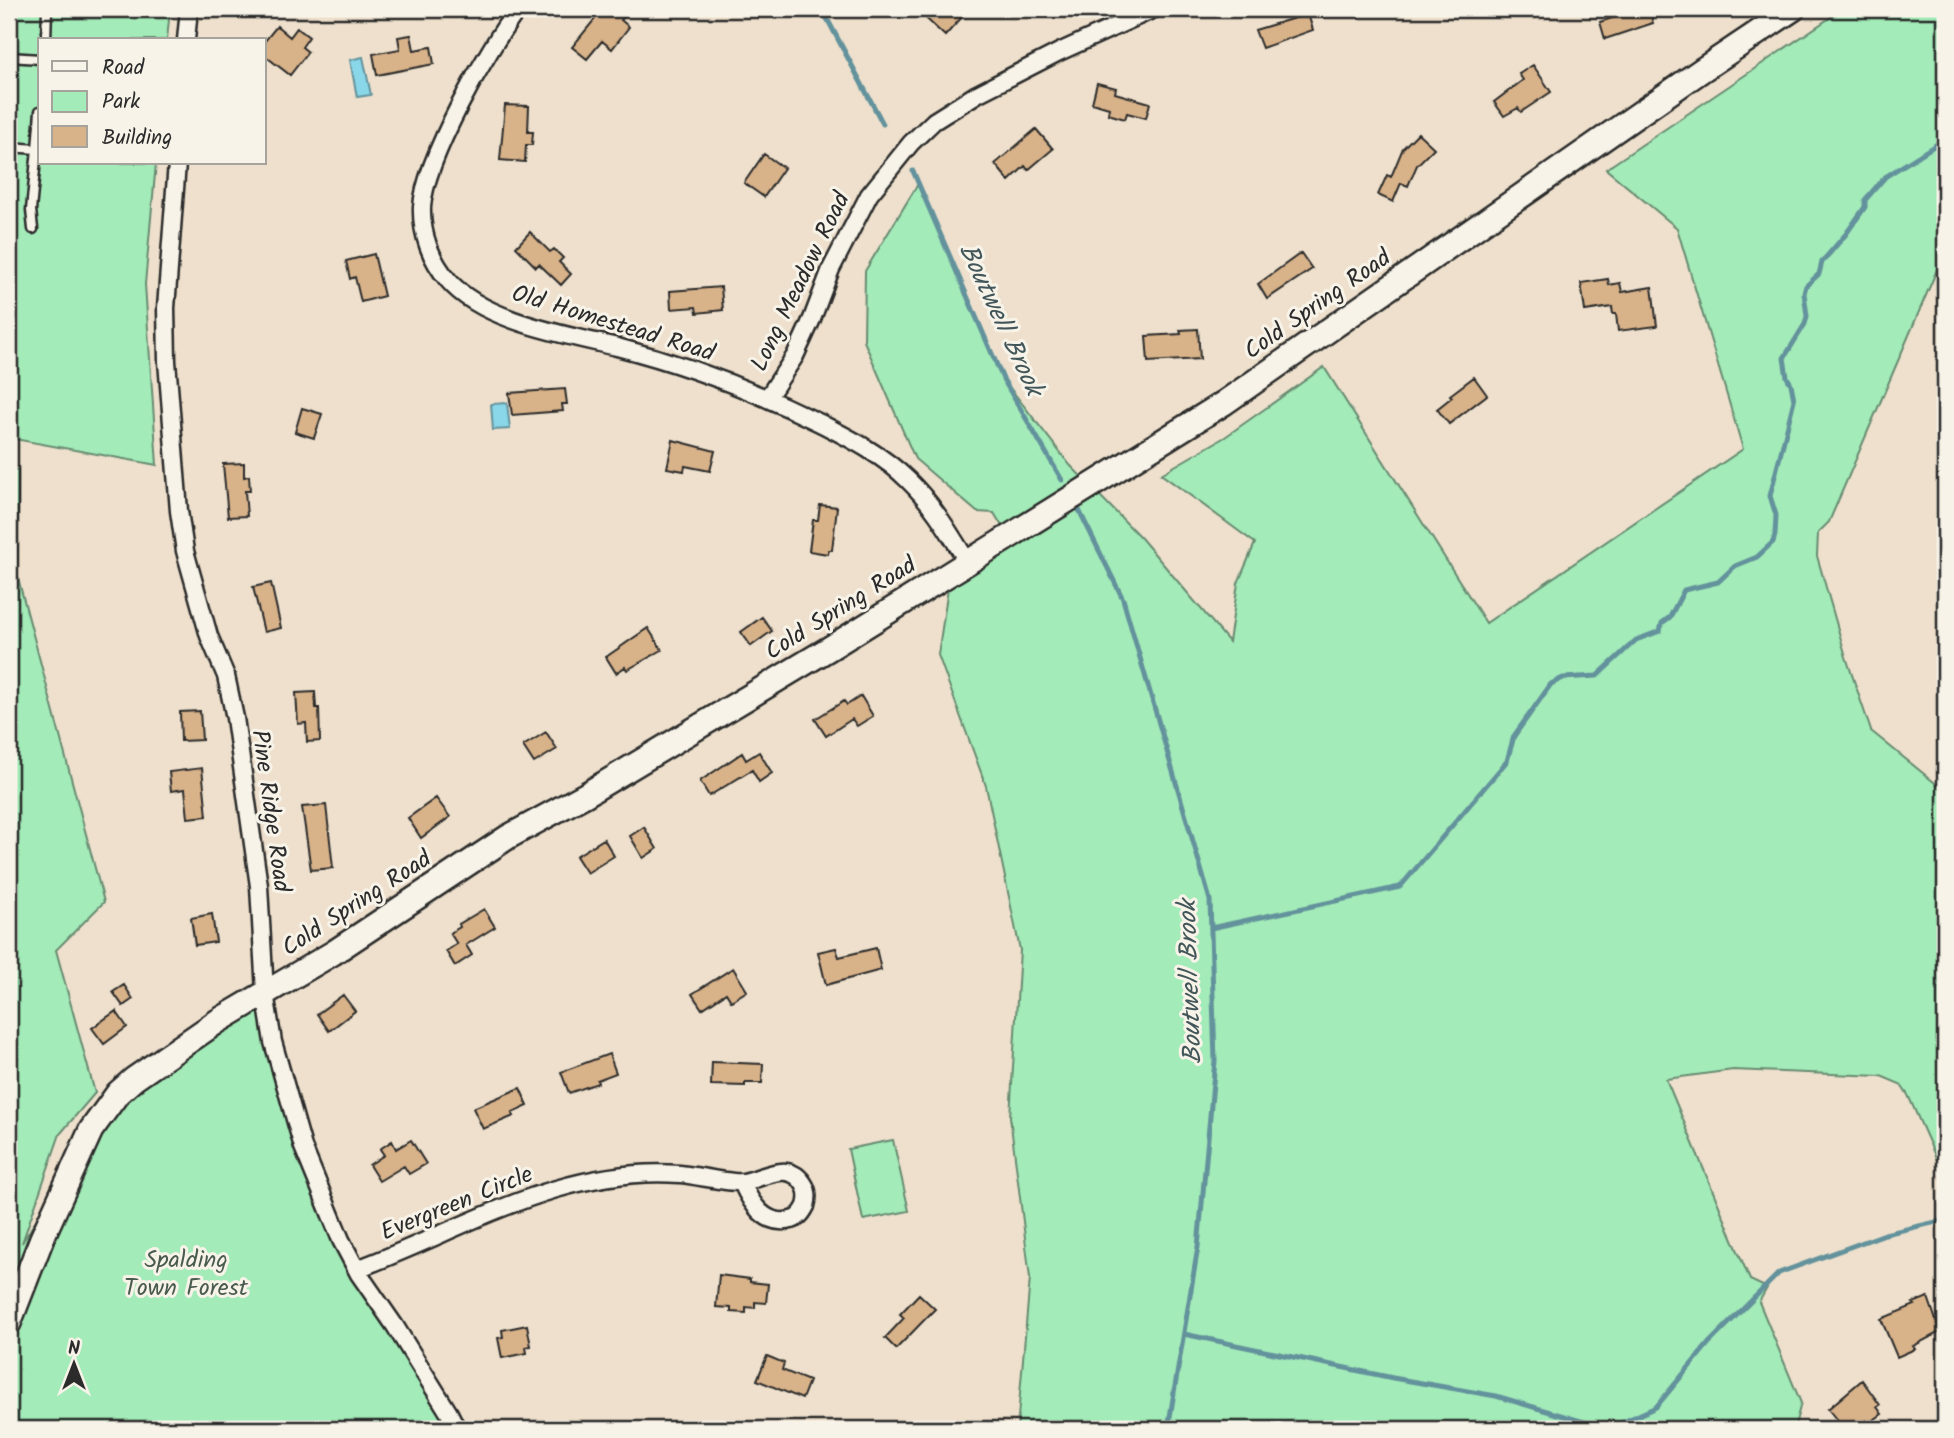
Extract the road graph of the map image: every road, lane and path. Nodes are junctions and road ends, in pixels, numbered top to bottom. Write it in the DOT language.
graph roads {
  1 [pos="47,9"];
  2 [pos="189,9"];
  3 [pos="518,9"];
  4 [pos="1154,9"];
  5 [pos="1793,9"];
  6 [pos="46,38"];
  7 [pos="186,38"];
  8 [pos="9,57"];
  9 [pos="38,59"];
  10 [pos="9,147"];
  11 [pos="38,149"];
  12 [pos="38,157"];
  13 [pos="177,164"];
  14 [pos="33,229"];
  15 [pos="768,397"];
  16 [pos="967,561"];
  17 [pos="265,993"];
  18 [pos="742,1182"];
  19 [pos="357,1269"];
  20 [pos="9,1323"];
  21 [pos="457,1429"];
  1 -- 6 [label="lane"];
  2 -- 7 [label="street"];
  3 -- 15 [label="street, Old Homestead Road"];
  4 -- 15 [label="street, Long Meadow Road"];
  5 -- 16 [label="street, Cold Spring Road"];
  8 -- 9 [label="lane"];
  10 -- 11 [label="lane"];
  12 -- 14 [label="lane"];
  13 -- 17 [label="street, Pine Ridge Road"];
  15 -- 16 [label="street, Old Homestead Road"];
  16 -- 17 [label="street, Cold Spring Road"];
  17 -- 19 [label="street, Pine Ridge Road"];
  17 -- 20 [label="street, Cold Spring Road"];
  18 -- 19 [label="street, Evergreen Circle"];
  19 -- 21 [label="street, Pine Ridge Road"];
}
